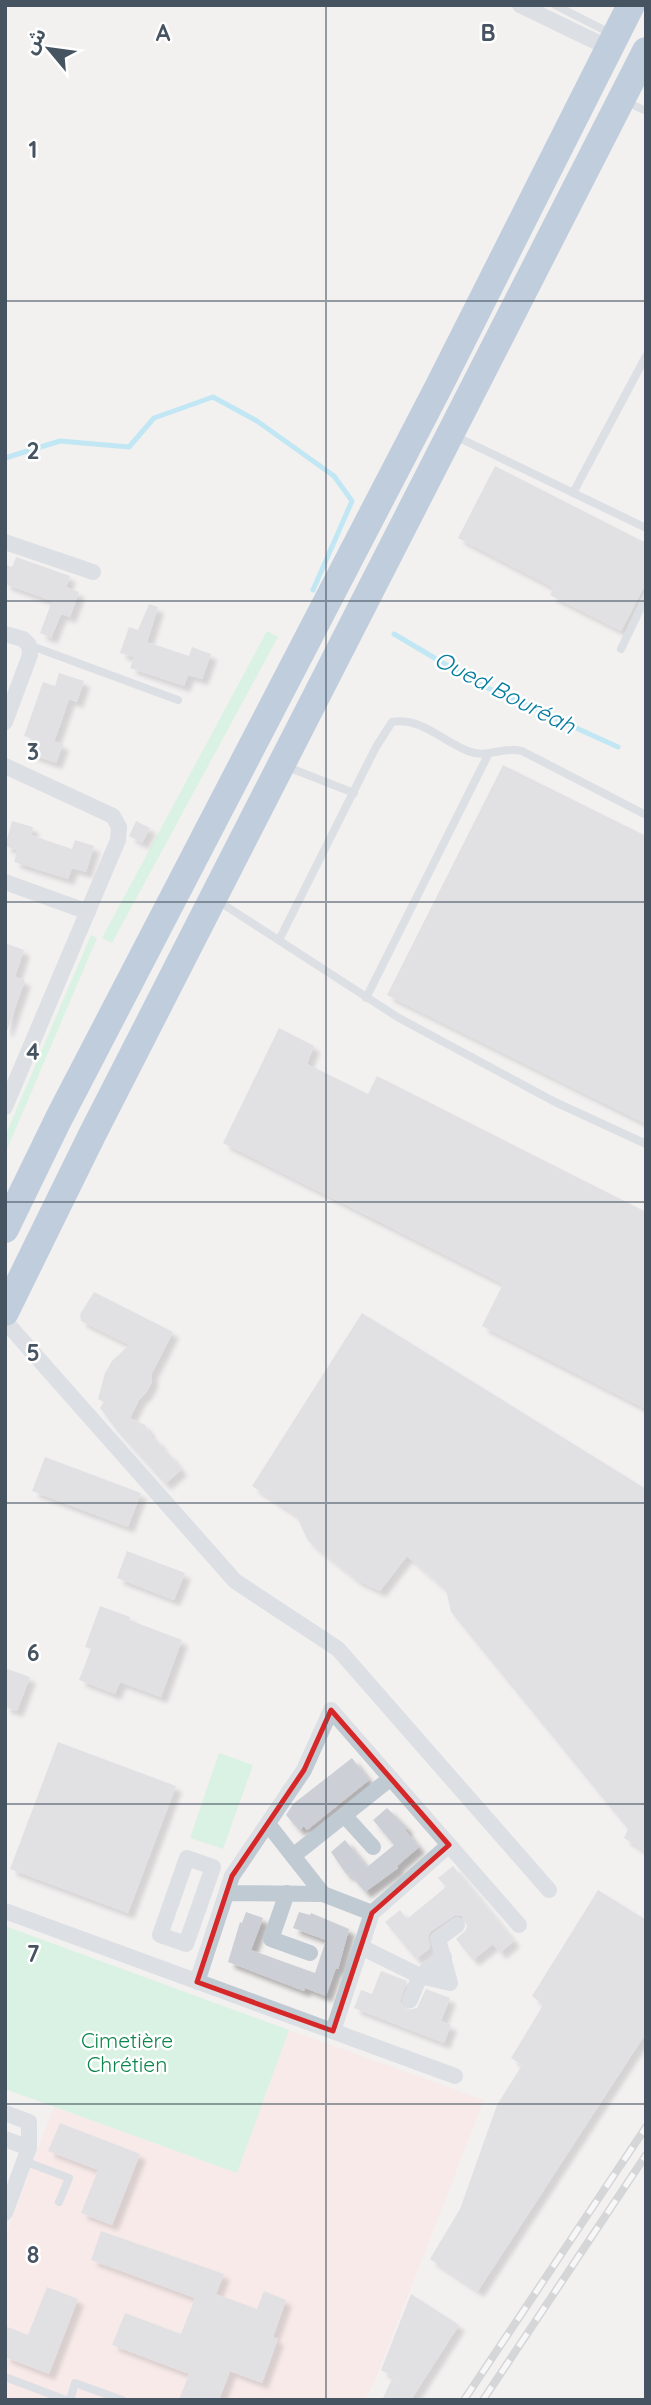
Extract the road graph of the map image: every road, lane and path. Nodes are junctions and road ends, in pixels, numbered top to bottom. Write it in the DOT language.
graph roads {
  1 [pos="520,5"];
  2 [pos="555,5"];
  3 [pos="631,5"];
  4 [pos="612,42"];
  5 [pos="646,51"];
  6 [pos="634,105"];
  7 [pos="646,356"];
  8 [pos="450,434"];
  9 [pos="573,493"];
  10 [pos="646,528"];
  11 [pos="5,542"];
  12 [pos="93,572"];
  13 [pos="646,597"];
  14 [pos="5,634"];
  15 [pos="29,645"];
  16 [pos="621,649"];
  17 [pos="178,700"];
  18 [pos="5,722"];
  19 [pos="488,755"];
  20 [pos="282,765"];
  21 [pos="5,766"];
  22 [pos="354,793"];
  23 [pos="646,814"];
  24 [pos="5,882"];
  25 [pos="213,897"];
  26 [pos="88,912"];
  27 [pos="279,940"];
  28 [pos="366,998"];
  29 [pos="9,1088"];
  30 [pos="5,1107"];
  31 [pos="59,1118"];
  32 [pos="92,1135"];
  33 [pos="646,1144"];
  34 [pos="5,1229"];
  35 [pos="5,1312"];
  36 [pos="5,1321"];
  37 [pos="391,1778"];
  38 [pos="344,1815"];
  39 [pos="268,1824"];
  40 [pos="449,1845"];
  41 [pos="373,1847"];
  42 [pos="293,1856"];
  43 [pos="549,1889"];
  44 [pos="227,1893"];
  45 [pos="287,1893"];
  46 [pos="323,1894"];
  47 [pos="174,1896"];
  48 [pos="200,1904"];
  49 [pos="5,1911"];
  50 [pos="220,1911"];
  51 [pos="372,1913"];
  52 [pos="457,1925"];
  53 [pos="519,1925"];
  54 [pos="361,1947"];
  55 [pos="310,1953"];
  56 [pos="444,1957"];
  57 [pos="420,1976"];
  58 [pos="197,1982"];
  59 [pos="410,2000"];
  60 [pos="332,2031"];
  61 [pos="455,2076"];
  62 [pos="5,2113"];
  63 [pos="5,2139"];
  64 [pos="27,2155"];
  65 [pos="60,2202"];
  66 [pos="5,2213"];
  67 [pos="5,2377"];
  68 [pos="68,2400"];
  69 [pos="122,2400"];
  1 -- 4 [label="street"];
  2 -- 4 [label="lane"];
  3 -- 4 [label="highway"];
  4 -- 31 [label="highway"];
  5 -- 6 [label="highway"];
  6 -- 8 [label="highway"];
  7 -- 9 [label="lane"];
  8 -- 9 [label="lane"];
  8 -- 20 [label="highway"];
  9 -- 10 [label="lane"];
  11 -- 12 [label="street"];
  13 -- 16 [label="lane"];
  14 -- 15 [label="street"];
  15 -- 17 [label="lane"];
  15 -- 18 [label="street"];
  19 -- 22 [label="lane"];
  19 -- 23 [label="lane"];
  19 -- 28 [label="lane"];
  20 -- 22 [label="lane"];
  20 -- 25 [label="highway"];
  21 -- 26 [label="street"];
  22 -- 27 [label="lane"];
  24 -- 26 [label="street"];
  25 -- 27 [label="lane"];
  25 -- 32 [label="highway"];
  26 -- 29 [label="street"];
  27 -- 28 [label="lane"];
  28 -- 33 [label="lane"];
  29 -- 30 [label="street"];
  31 -- 32 [label="highway"];
  31 -- 34 [label="highway"];
  32 -- 35 [label="highway"];
  36 -- 43 [label="street"];
  37 -- 38 [label="street"];
  37 -- 39 [label="street"];
  37 -- 40 [label="street"];
  38 -- 41 [label="street"];
  38 -- 42 [label="street"];
  39 -- 42 [label="street"];
  39 -- 44 [label="street"];
  40 -- 51 [label="street"];
  40 -- 53 [label="street"];
  42 -- 46 [label="street"];
  44 -- 45 [label="street"];
  44 -- 50 [label="street"];
  45 -- 46 [label="street"];
  45 -- 55 [label="street"];
  46 -- 51 [label="street"];
  47 -- 48 [label="street"];
  47 -- 48 [label="street"];
  47 -- 48 [label="street"];
  48 -- 50 [label="street"];
  49 -- 58 [label="street"];
  50 -- 58 [label="street"];
  51 -- 54 [label="street"];
  52 -- 56 [label="street"];
  54 -- 57 [label="street"];
  54 -- 60 [label="street"];
  56 -- 57 [label="street"];
  56 -- 57 [label="street"];
  57 -- 59 [label="street"];
  58 -- 60 [label="street"];
  60 -- 61 [label="street"];
  62 -- 64 [label="street"];
  63 -- 64 [label="street"];
  64 -- 65 [label="lane"];
  64 -- 66 [label="street"];
  67 -- 68 [label="lane"];
  68 -- 69 [label="lane"];
}
